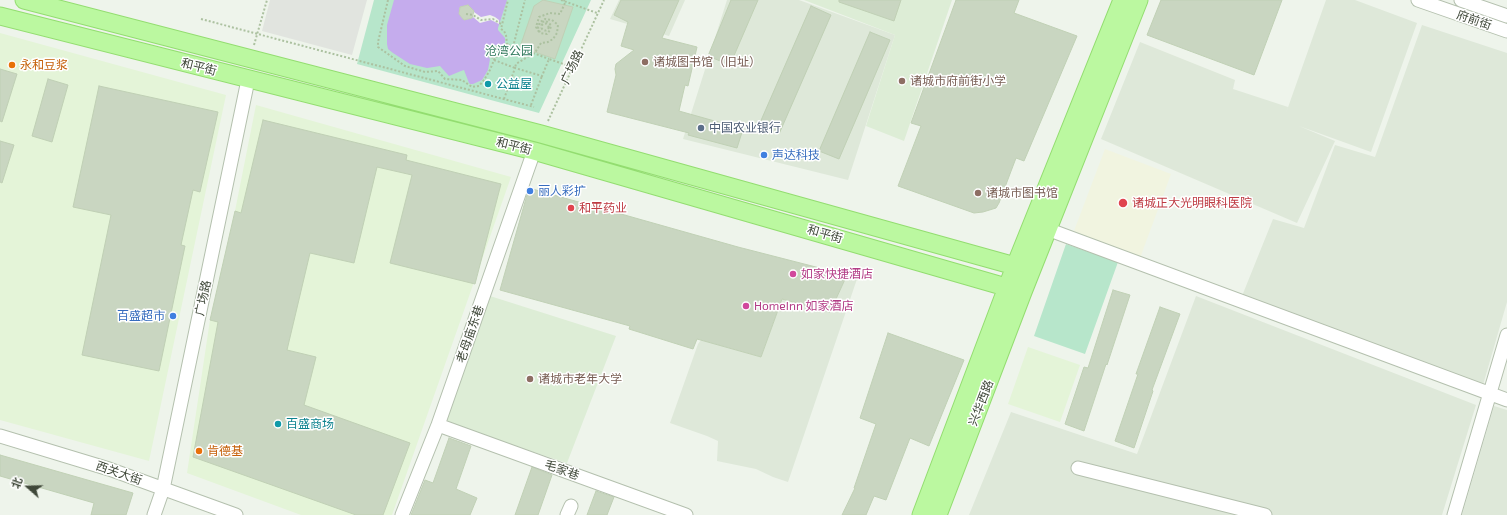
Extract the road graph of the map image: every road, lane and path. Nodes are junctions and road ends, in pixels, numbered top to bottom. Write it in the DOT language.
graph roads {
  1 [pos="24,0"];
  2 [pos="267,0"];
  3 [pos="388,0"];
  4 [pos="508,0"];
  5 [pos="525,0"];
  6 [pos="560,0"];
  7 [pos="604,0"];
  8 [pos="1122,0"];
  9 [pos="1139,0"];
  10 [pos="1418,0"];
  11 [pos="1461,0"];
  12 [pos="565,1"];
  13 [pos="597,13"];
  14 [pos="466,14"];
  15 [pos="0,16"];
  16 [pos="1507,16"];
  17 [pos="201,19"];
  18 [pos="501,24"];
  19 [pos="541,28"];
  20 [pos="1507,31"];
  21 [pos="257,33"];
  22 [pos="540,33"];
  23 [pos="507,44"];
  24 [pos="513,47"];
  25 [pos="533,53"];
  26 [pos="498,55"];
  27 [pos="529,56"];
  28 [pos="549,58"];
  29 [pos="250,59"];
  30 [pos="494,60"];
  31 [pos="572,66"];
  32 [pos="515,68"];
  33 [pos="542,76"];
  34 [pos="248,80"];
  35 [pos="504,99"];
  36 [pos="531,106"];
  37 [pos="534,107"];
  38 [pos="541,134"];
  39 [pos="534,151"];
  40 [pos="1047,230"];
  41 [pos="1015,266"];
  42 [pos="1031,271"];
  43 [pos="1015,289"];
  44 [pos="1507,335"];
  45 [pos="1489,395"];
  46 [pos="1507,400"];
  47 [pos="438,425"];
  48 [pos="0,436"];
  49 [pos="1078,468"];
  50 [pos="163,489"];
  51 [pos="154,515"];
  52 [pos="236,515"];
  53 [pos="402,515"];
  54 [pos="686,515"];
  55 [pos="921,515"];
  56 [pos="938,515"];
  57 [pos="1265,515"];
  58 [pos="1454,515"];
  1 -- 29 [label="main road, 和平街"];
  2 -- 21 [label="path"];
  3 -- 30 [label="path"];
  4 -- 18 [label="path"];
  5 -- 24 [label="path"];
  6 -- 12 [label="path"];
  7 -- 13 [label="path, 广场路"];
  8 -- 41 [label="main road"];
  9 -- 40 [label="main road"];
  10 -- 20 [label="street, 府前街"];
  11 -- 16 [label="street, 府前街"];
  12 -- 13 [label="path"];
  12 -- 22 [label="path"];
  13 -- 31 [label="path, 广场路"];
  14 -- 18 [label="path"];
  15 -- 34 [label="main road, 和平街"];
  17 -- 21 [label="path"];
  18 -- 23 [label="path"];
  19 -- 22 [label="path"];
  21 -- 29 [label="path"];
  21 -- 35 [label="path"];
  22 -- 25 [label="path"];
  23 -- 24 [label="path"];
  23 -- 26 [label="path"];
  24 -- 27 [label="path"];
  25 -- 27 [label="path"];
  25 -- 28 [label="path"];
  26 -- 26 [label="path"];
  26 -- 30 [label="path"];
  27 -- 32 [label="path"];
  28 -- 31 [label="path"];
  28 -- 33 [label="path"];
  29 -- 38 [label="main road, 和平街"];
  30 -- 32 [label="path"];
  31 -- 38 [label="path, 广场路"];
  32 -- 33 [label="path"];
  32 -- 35 [label="path"];
  33 -- 36 [label="path"];
  34 -- 39 [label="main road, 和平街"];
  34 -- 50 [label="street, 广场路"];
  35 -- 36 [label="path"];
  36 -- 37 [label="path"];
  38 -- 41 [label="main road, 和平街"];
  39 -- 43 [label="main road, 和平街"];
  39 -- 47 [label="street, 老母庙东巷"];
  40 -- 42 [label="main road"];
  40 -- 45 [label="street"];
  41 -- 42 [label="main road, 和平街"];
  41 -- 43 [label="main road"];
  42 -- 43 [label="main road"];
  43 -- 55 [label="main road"];
  43 -- 56 [label="main road, 兴华西路"];
  44 -- 45 [label="street"];
  45 -- 46 [label="street"];
  45 -- 58 [label="street"];
  47 -- 53 [label="street, 老母庙东巷"];
  47 -- 54 [label="street, 毛家巷"];
  48 -- 50 [label="street, 西关大街"];
  49 -- 57 [label="street"];
  50 -- 51 [label="street, 广场路"];
  50 -- 52 [label="street, 西关大街"];
}
